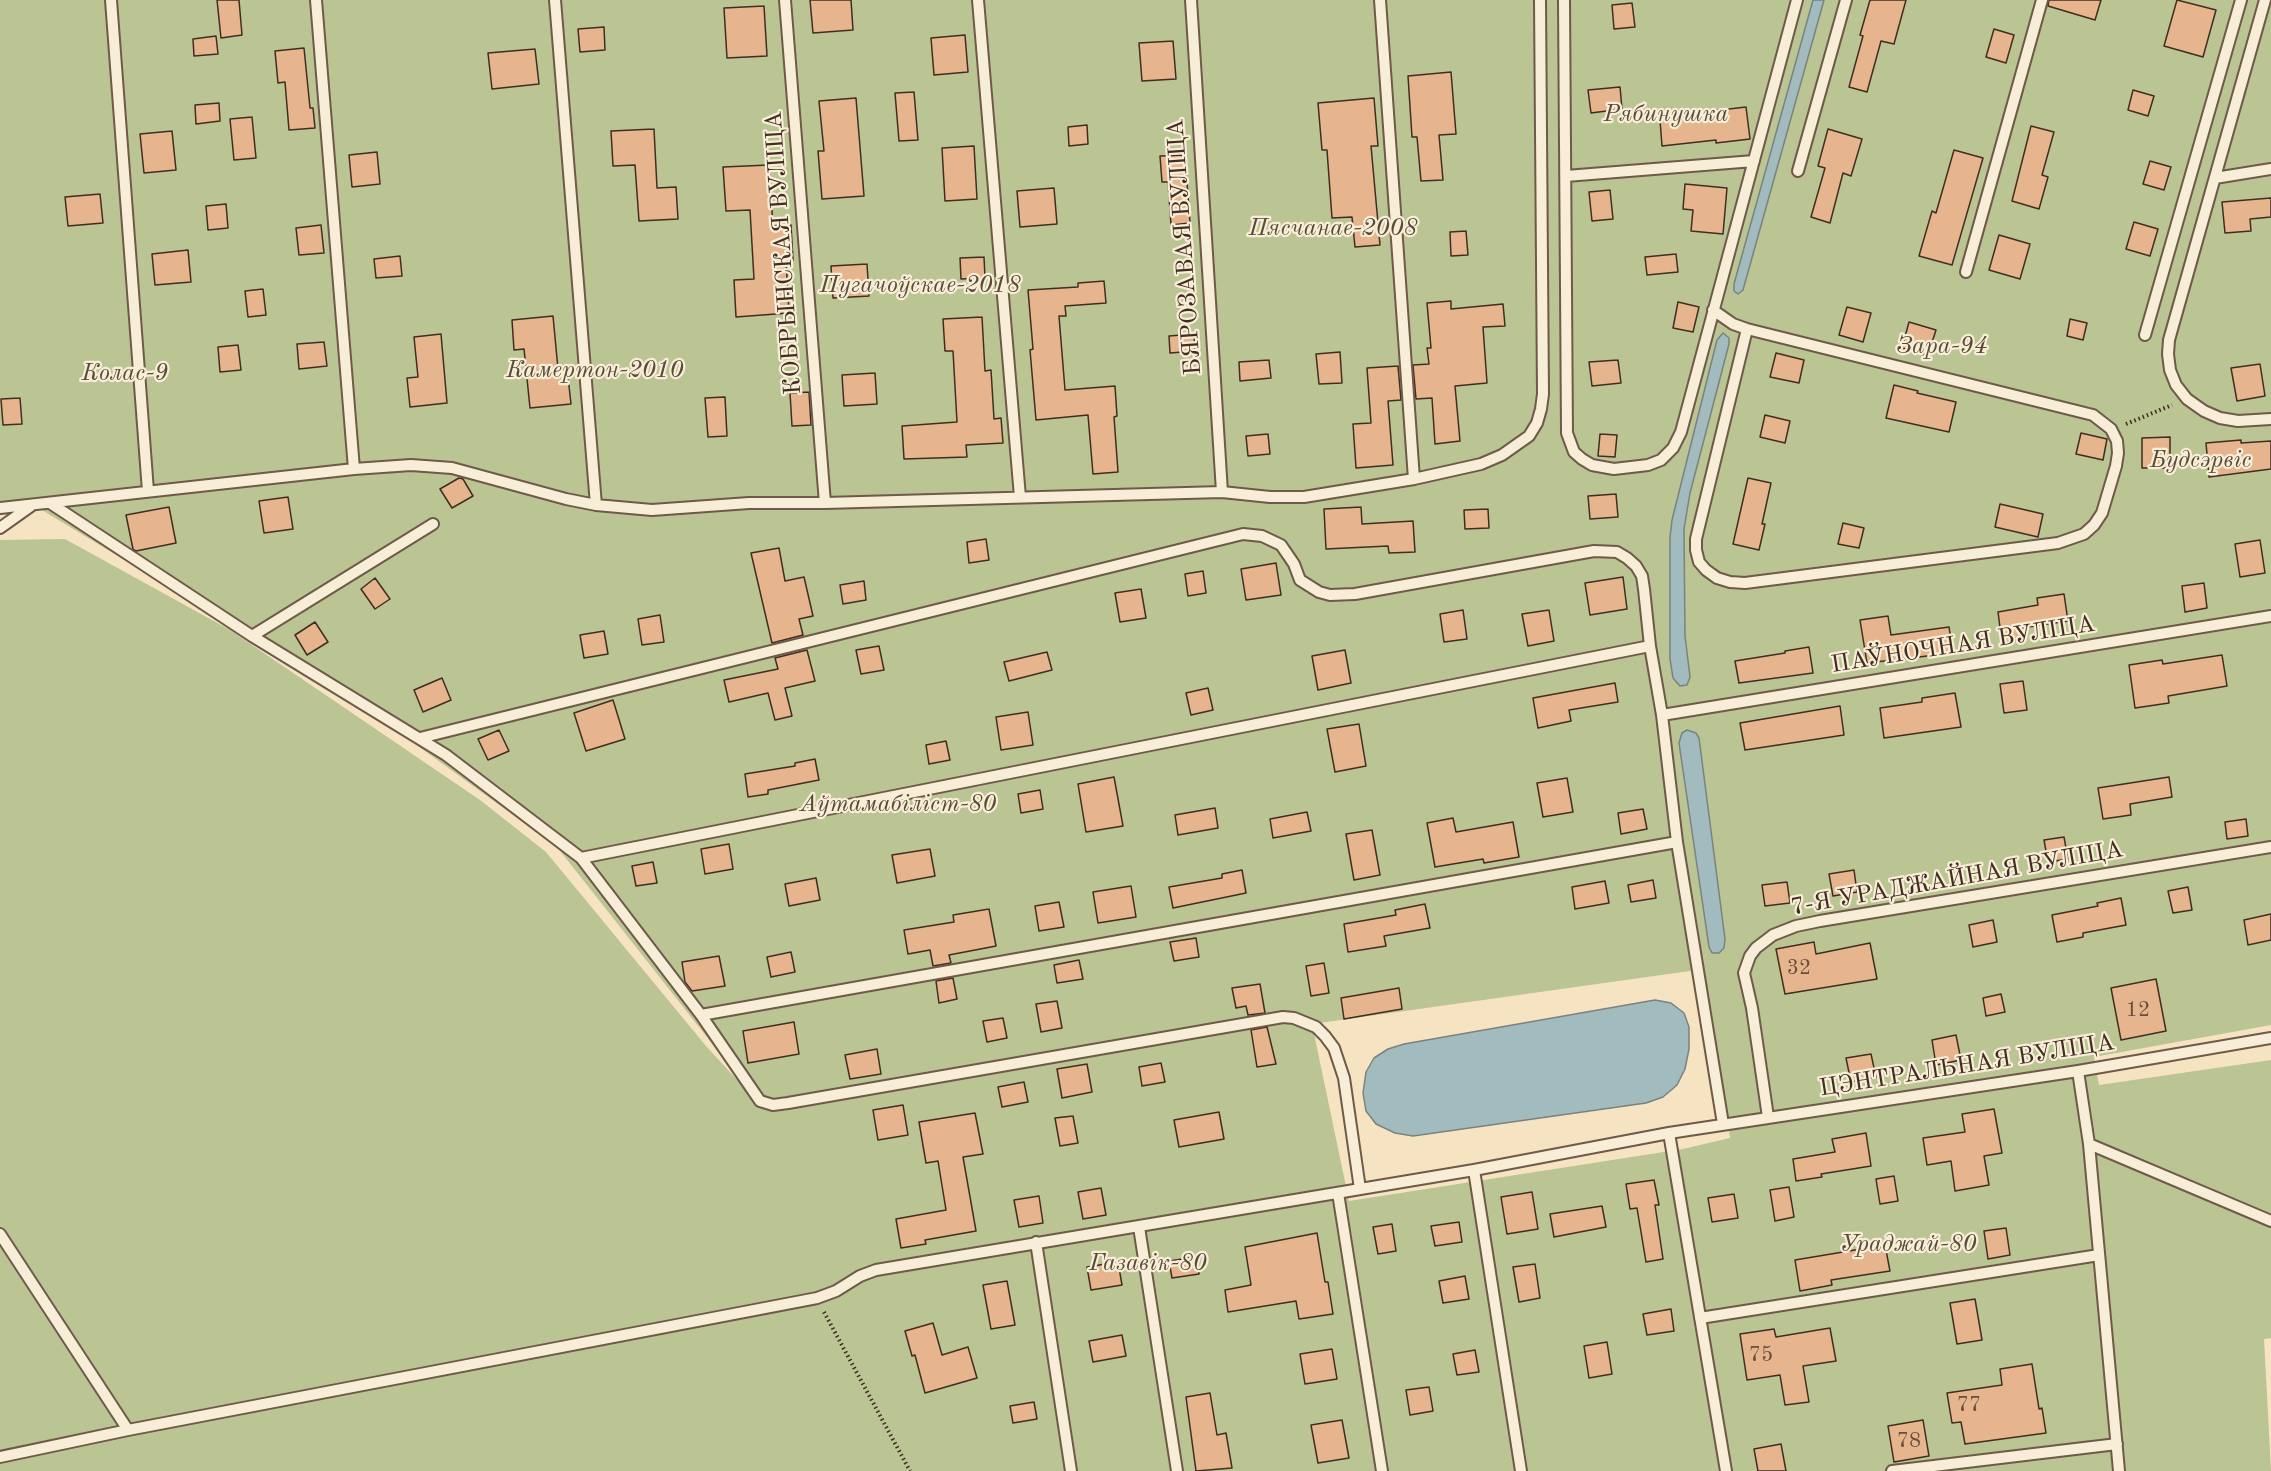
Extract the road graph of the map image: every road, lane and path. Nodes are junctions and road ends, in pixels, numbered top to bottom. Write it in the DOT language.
graph roads {
  1 [pos="111,0"];
  2 [pos="316,0"];
  3 [pos="555,0"];
  4 [pos="785,0"];
  5 [pos="978,0"];
  6 [pos="1191,0"];
  7 [pos="1380,0"];
  8 [pos="1540,0"];
  9 [pos="1564,0"];
  10 [pos="1797,0"];
  11 [pos="1846,0"];
  12 [pos="2042,0"];
  13 [pos="2241,0"];
  14 [pos="2265,0"];
  15 [pos="1754,161"];
  16 [pos="2271,169"];
  17 [pos="1798,171"];
  18 [pos="1566,176"];
  19 [pos="2215,178"];
  20 [pos="1966,272"];
  21 [pos="1713,309"];
  22 [pos="1747,329"];
  23 [pos="2145,334"];
  24 [pos="2187,399"];
  25 [pos="2271,419"];
  26 [pos="2111,429"];
  27 [pos="354,469"];
  28 [pos="1414,479"];
  29 [pos="148,491"];
  30 [pos="1222,492"];
  31 [pos="1020,497"];
  32 [pos="50,503"];
  33 [pos="825,503"];
  34 [pos="33,504"];
  35 [pos="596,505"];
  36 [pos="0,508"];
  37 [pos="433,524"];
  38 [pos="0,528"];
  39 [pos="2271,616"];
  40 [pos="252,636"];
  41 [pos="1650,646"];
  42 [pos="1662,715"];
  43 [pos="420,738"];
  44 [pos="1677,842"];
  45 [pos="2271,847"];
  46 [pos="581,858"];
  47 [pos="700,1015"];
  48 [pos="2271,1038"];
  49 [pos="2078,1071"];
  50 [pos="1768,1117"];
  51 [pos="1722,1124"];
  52 [pos="1669,1133"];
  53 [pos="2089,1144"];
  54 [pos="1474,1170"];
  55 [pos="1360,1189"];
  56 [pos="1338,1193"];
  57 [pos="2271,1221"];
  58 [pos="1139,1227"];
  59 [pos="0,1234"];
  60 [pos="1036,1242"];
  61 [pos="2099,1255"];
  62 [pos="817,1298"];
  63 [pos="1700,1318"];
  64 [pos="128,1430"];
  65 [pos="2117,1444"];
  66 [pos="0,1457"];
  67 [pos="910,1471"];
  68 [pos="1071,1471"];
  69 [pos="1177,1471"];
  70 [pos="1382,1471"];
  71 [pos="1521,1471"];
  72 [pos="1726,1471"];
  73 [pos="1892,1471"];
  74 [pos="2119,1471"];
  1 -- 29 [label="lane"];
  2 -- 27 [label="lane"];
  3 -- 35 [label="lane"];
  4 -- 33 [label="lane, КОБРЫНСКАЯ ВУЛІЦА"];
  5 -- 31 [label="lane"];
  6 -- 30 [label="lane, БЯРОЗАВАЯ ВУЛІЦА"];
  7 -- 28 [label="lane"];
  8 -- 28 [label="lane"];
  9 -- 18 [label="lane"];
  10 -- 15 [label="lane"];
  11 -- 17 [label="lane"];
  12 -- 20 [label="lane"];
  13 -- 23 [label="lane"];
  14 -- 19 [label="lane"];
  15 -- 18 [label="lane"];
  15 -- 21 [label="lane"];
  16 -- 19 [label="lane"];
  18 -- 21 [label="lane"];
  19 -- 24 [label="lane"];
  21 -- 22 [label="lane"];
  22 -- 26 [label="lane"];
  22 -- 26 [label="lane"];
  24 -- 25 [label="lane"];
  24 -- 26 [label="path"];
  27 -- 29 [label="lane"];
  27 -- 35 [label="lane"];
  28 -- 30 [label="lane"];
  29 -- 32 [label="lane"];
  30 -- 31 [label="lane"];
  31 -- 33 [label="lane"];
  32 -- 34 [label="lane"];
  32 -- 40 [label="lane"];
  33 -- 35 [label="lane"];
  34 -- 36 [label="lane"];
  34 -- 38 [label="lane"];
  37 -- 40 [label="lane"];
  39 -- 42 [label="lane, ПАЎНОЧНАЯ ВУЛІЦА"];
  40 -- 43 [label="lane"];
  41 -- 42 [label="lane"];
  41 -- 43 [label="lane"];
  41 -- 46 [label="lane"];
  42 -- 44 [label="lane"];
  43 -- 46 [label="lane"];
  44 -- 47 [label="lane"];
  44 -- 51 [label="lane"];
  45 -- 50 [label="lane, 7-Я УРАДЖАЙНАЯ ВУЛІЦА"];
  46 -- 47 [label="lane"];
  47 -- 55 [label="lane"];
  48 -- 49 [label="lane, ЦЭНТРАЛЬНАЯ ВУЛІЦА"];
  49 -- 50 [label="lane, ЦЭНТРАЛЬНАЯ ВУЛІЦА"];
  49 -- 53 [label="lane"];
  50 -- 51 [label="lane, ЦЭНТРАЛЬНАЯ ВУЛІЦА"];
  51 -- 52 [label="lane, ЦЭНТРАЛЬНАЯ ВУЛІЦА"];
  52 -- 54 [label="lane, ЦЭНТРАЛЬНАЯ ВУЛІЦА"];
  52 -- 63 [label="lane"];
  53 -- 57 [label="lane"];
  53 -- 61 [label="lane"];
  54 -- 55 [label="lane, ЦЭНТРАЛЬНАЯ ВУЛІЦА"];
  54 -- 71 [label="lane"];
  55 -- 56 [label="lane, ЦЭНТРАЛЬНАЯ ВУЛІЦА"];
  56 -- 58 [label="lane, ЦЭНТРАЛЬНАЯ ВУЛІЦА"];
  56 -- 70 [label="lane"];
  58 -- 60 [label="lane, ЦЭНТРАЛЬНАЯ ВУЛІЦА"];
  58 -- 69 [label="lane"];
  59 -- 64 [label="lane"];
  60 -- 62 [label="lane, ЦЭНТРАЛЬНАЯ ВУЛІЦА"];
  60 -- 68 [label="lane"];
  61 -- 63 [label="lane"];
  61 -- 65 [label="lane"];
  62 -- 64 [label="lane, ЦЭНТРАЛЬНАЯ ВУЛІЦА"];
  62 -- 67 [label="path"];
  63 -- 72 [label="lane"];
  64 -- 66 [label="lane, ЦЭНТРАЛЬНАЯ ВУЛІЦА"];
  65 -- 73 [label="lane"];
  65 -- 74 [label="lane"];
}
